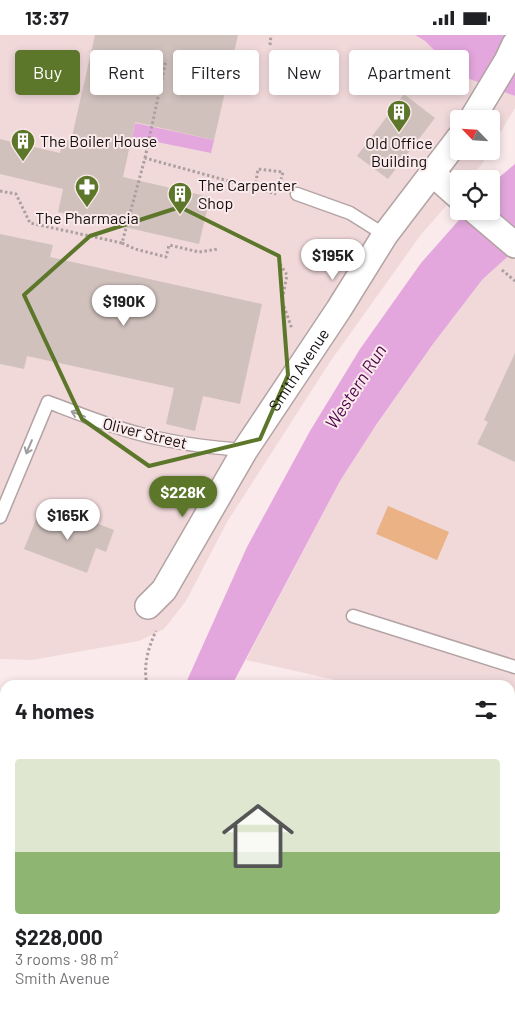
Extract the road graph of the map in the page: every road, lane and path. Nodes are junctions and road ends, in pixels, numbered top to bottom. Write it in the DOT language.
graph roads {
  1 [pos="271,35"];
  2 [pos="515,44"];
  3 [pos="270,45"];
  4 [pos="166,60"];
  5 [pos="477,110"];
  6 [pos="450,150"];
  7 [pos="144,158"];
  8 [pos="432,173"];
  9 [pos="255,189"];
  10 [pos="450,189"];
  11 [pos="0,191"];
  12 [pos="297,194"];
  13 [pos="486,220"];
  14 [pos="385,235"];
  15 [pos="122,243"];
  16 [pos="515,245"];
  17 [pos="218,249"];
  18 [pos="280,264"];
  19 [pos="292,330"];
  20 [pos="245,451"];
  21 [pos="0,517"];
  22 [pos="148,606"];
  23 [pos="353,616"];
  24 [pos="515,667"];
  1 -- 3 [label="path"];
  2 -- 5 [label="street"];
  4 -- 7 [label="path"];
  6 -- 8 [label="street, Smith Avenue"];
  7 -- 9 [label="path"];
  7 -- 15 [label="path"];
  8 -- 10 [label="street"];
  8 -- 14 [label="street, Smith Avenue"];
  9 -- 9 [label="path"];
  11 -- 15 [label="path"];
  12 -- 14 [label="lane"];
  13 -- 16 [label="street"];
  14 -- 20 [label="street, Smith Avenue"];
  15 -- 17 [label="path"];
  18 -- 19 [label="path"];
  20 -- 21 [label="lane, Oliver Street, one-way"];
  20 -- 22 [label="street, Smith Avenue"];
  23 -- 24 [label="lane"];
}
